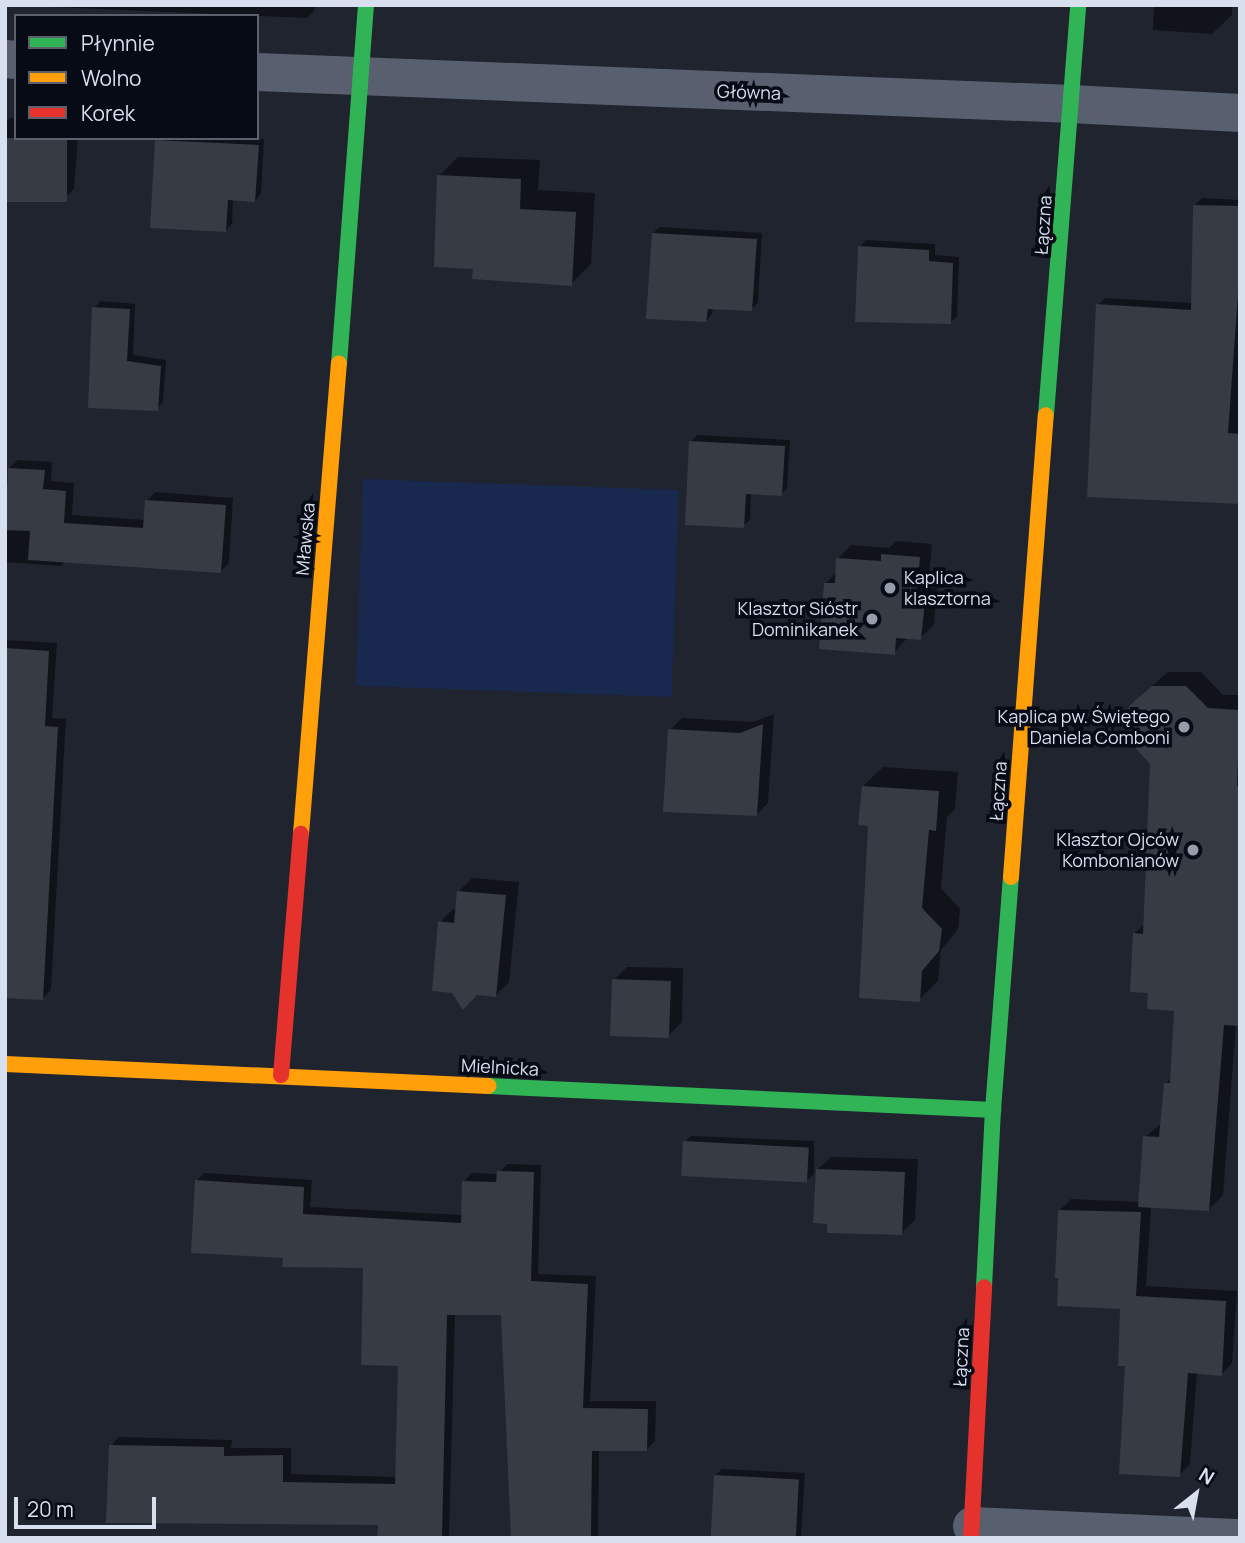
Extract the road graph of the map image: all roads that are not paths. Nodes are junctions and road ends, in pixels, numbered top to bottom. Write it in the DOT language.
graph roads {
  1 [pos="366,5"];
  2 [pos="1078,5"];
  3 [pos="259,72"];
  4 [pos="363,77"];
  5 [pos="1072,104"];
  6 [pos="1240,113"];
  7 [pos="5,1064"];
  8 [pos="281,1075"];
  9 [pos="993,1110"];
  10 [pos="971,1532"];
  11 [pos="1240,1538"];
  1 -- 4 [label="street, Mławska"];
  2 -- 5 [label="street, Łączna"];
  3 -- 4 [label="street, Główna"];
  4 -- 5 [label="street, Główna"];
  4 -- 8 [label="street, Mławska"];
  5 -- 6 [label="street, Główna"];
  5 -- 9 [label="street, Łączna"];
  7 -- 8 [label="street, Mielnicka"];
  8 -- 9 [label="street, Mielnicka"];
  9 -- 10 [label="street, Łączna"];
  10 -- 11 [label="street"];
}
